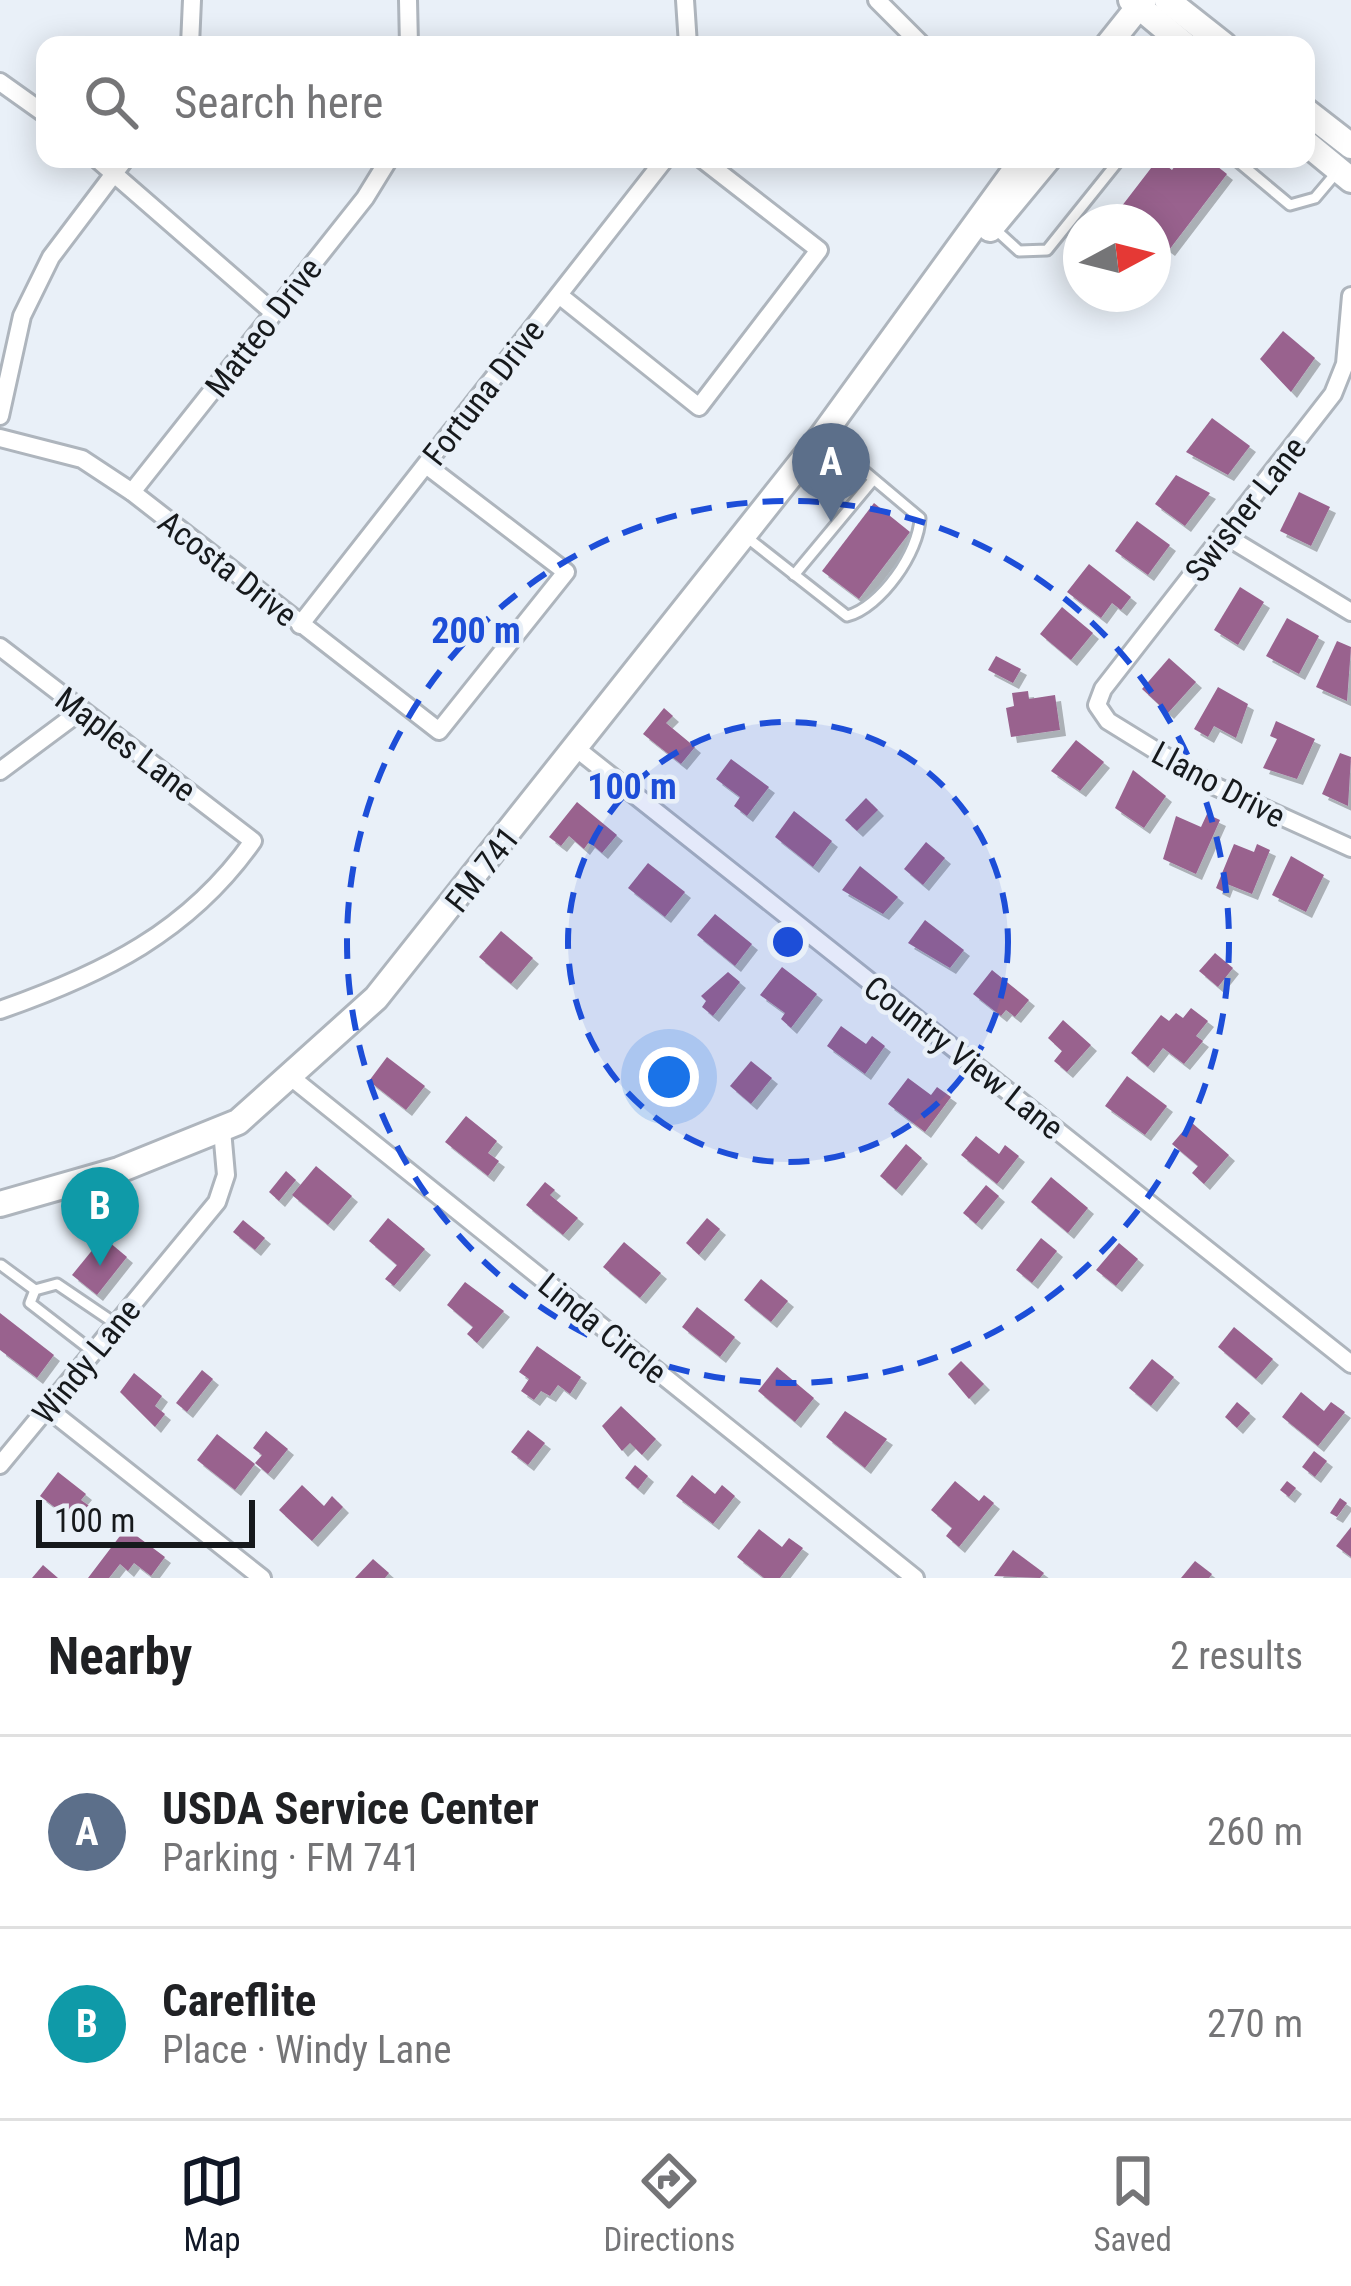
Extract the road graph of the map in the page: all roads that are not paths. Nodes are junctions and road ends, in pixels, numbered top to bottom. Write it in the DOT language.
graph roads {
  1 [pos="192,0"];
  2 [pos="408,0"];
  3 [pos="685,0"];
  4 [pos="877,0"];
  5 [pos="1138,2"];
  6 [pos="1170,7"];
  7 [pos="190,36"];
  8 [pos="409,36"];
  9 [pos="687,36"];
  10 [pos="913,36"];
  11 [pos="1114,36"];
  12 [pos="1149,36"];
  13 [pos="1181,36"];
  14 [pos="1211,36"];
  15 [pos="0,82"];
  16 [pos="36,108"];
  17 [pos="1315,118"];
  18 [pos="1351,146"];
  19 [pos="1315,150"];
  20 [pos="118,168"];
  21 [pos="122,168"];
  22 [pos="383,168"];
  23 [pos="658,168"];
  24 [pos="714,168"];
  25 [pos="1017,168"];
  26 [pos="1040,168"];
  27 [pos="1113,168"];
  28 [pos="1245,168"];
  29 [pos="1345,175"];
  30 [pos="992,226"];
  31 [pos="559,295"];
  32 [pos="1351,296"];
  33 [pos="274,314"];
  34 [pos="898,334"];
  35 [pos="1348,365"];
  36 [pos="0,416"];
  37 [pos="822,436"];
  38 [pos="0,438"];
  39 [pos="426,465"];
  40 [pos="873,479"];
  41 [pos="132,492"];
  42 [pos="744,535"];
  43 [pos="1224,535"];
  44 [pos="794,575"];
  45 [pos="1351,612"];
  46 [pos="300,625"];
  47 [pos="0,647"];
  48 [pos="1097,705"];
  49 [pos="82,710"];
  50 [pos="577,749"];
  51 [pos="0,771"];
  52 [pos="1351,848"];
  53 [pos="0,1010"];
  54 [pos="292,1078"];
  55 [pos="222,1130"];
  56 [pos="0,1204"];
  57 [pos="1,1265"];
  58 [pos="35,1290"];
  59 [pos="116,1324"];
  60 [pos="94,1352"];
  61 [pos="1351,1364"];
  62 [pos="47,1408"];
  63 [pos="2,1460"];
  64 [pos="262,1578"];
  65 [pos="915,1578"];
  1 -- 7 [label="street"];
  2 -- 8 [label="street"];
  3 -- 9 [label="street"];
  4 -- 10 [label="street"];
  5 -- 6 [label="main road"];
  5 -- 11 [label="main road"];
  6 -- 12 [label="main road"];
  6 -- 13 [label="main road"];
  6 -- 14 [label="main road"];
  15 -- 16 [label="street"];
  17 -- 18 [label="main road"];
  19 -- 29 [label="main road"];
  20 -- 36 [label="street"];
  21 -- 33 [label="street"];
  22 -- 33 [label="street, Matteo Drive"];
  23 -- 31 [label="street, Fortuna Drive"];
  24 -- 31 [label="street"];
  25 -- 34 [label="main road, FM 741 / FM 741"];
  26 -- 30 [label="main road, FM 741 / FM 741"];
  27 -- 30 [label="lane"];
  28 -- 29 [label="lane"];
  30 -- 34 [label="main road, FM 741 / FM 741"];
  31 -- 39 [label="street, Fortuna Drive"];
  32 -- 35 [label="street, Swisher Lane"];
  33 -- 41 [label="street, Matteo Drive"];
  34 -- 37 [label="main road, FM 741 / FM 741"];
  35 -- 43 [label="street, Swisher Lane"];
  37 -- 40 [label="lane"];
  37 -- 42 [label="main road, FM 741 / FM 741"];
  38 -- 41 [label="street, Acosta Drive"];
  39 -- 46 [label="street, Fortuna Drive"];
  39 -- 46 [label="street, Acosta Drive"];
  40 -- 44 [label="lane"];
  40 -- 44 [label="lane"];
  41 -- 46 [label="street, Acosta Drive"];
  42 -- 44 [label="lane"];
  42 -- 50 [label="main road, FM 741 / FM 741"];
  43 -- 45 [label="street"];
  43 -- 48 [label="street, Swisher Lane"];
  47 -- 49 [label="street, Maples Lane"];
  48 -- 52 [label="street, Llano Drive"];
  49 -- 51 [label="street"];
  49 -- 53 [label="street, Maples Lane"];
  50 -- 54 [label="main road, FM 741 / FM 741"];
  50 -- 61 [label="street, Country View Lane"];
  54 -- 55 [label="main road, FM 741 / FM 741"];
  54 -- 65 [label="street, Linda Circle"];
  55 -- 56 [label="main road, FM 741 / FM 741"];
  55 -- 59 [label="street, Windy Lane"];
  57 -- 58 [label="lane"];
  58 -- 59 [label="lane"];
  58 -- 60 [label="lane"];
  59 -- 60 [label="street, Windy Lane"];
  60 -- 62 [label="street, Windy Lane"];
  62 -- 63 [label="street, Windy Lane"];
  62 -- 64 [label="street"];
}
